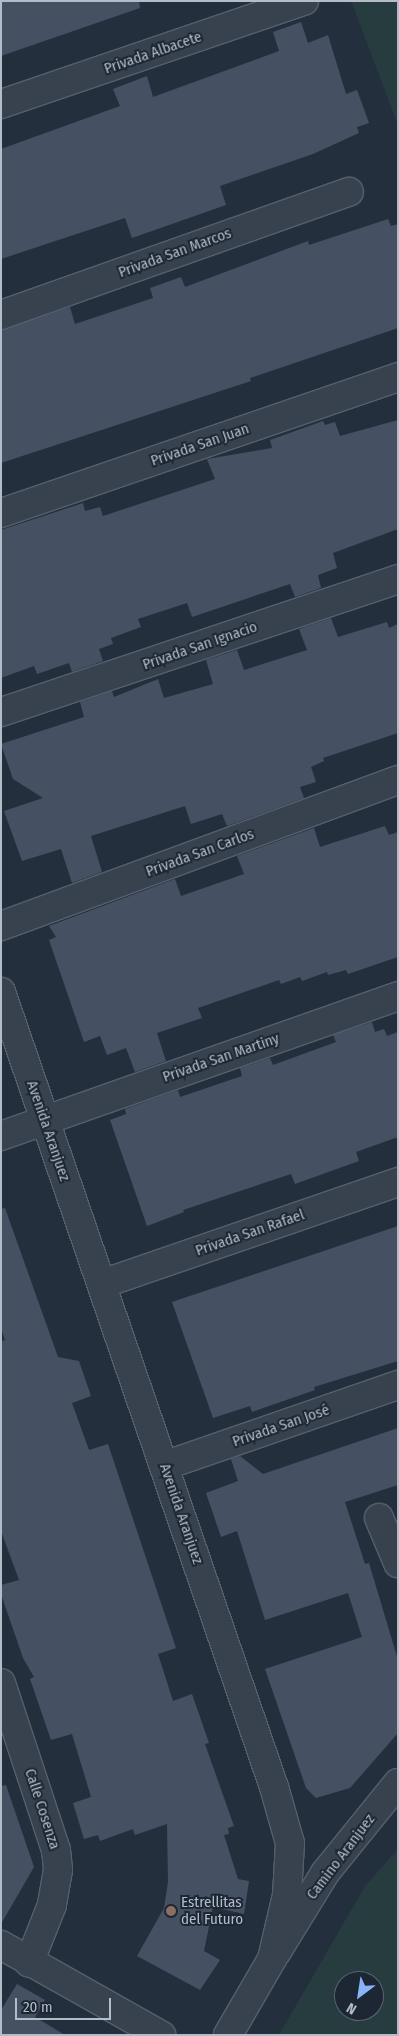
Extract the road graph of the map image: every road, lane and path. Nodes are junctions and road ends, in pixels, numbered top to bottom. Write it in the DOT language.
graph roads {
  1 [pos="304,1"];
  2 [pos="1,104"];
  3 [pos="349,192"];
  4 [pos="1,315"];
  5 [pos="398,377"];
  6 [pos="1,513"];
  7 [pos="398,579"];
  8 [pos="1,712"];
  9 [pos="398,780"];
  10 [pos="1,926"];
  11 [pos="1,992"];
  12 [pos="398,996"];
  13 [pos="44,1120"];
  14 [pos="1,1136"];
  15 [pos="398,1182"];
  16 [pos="102,1284"];
  17 [pos="398,1385"];
  18 [pos="164,1466"];
  19 [pos="379,1518"];
  20 [pos="398,1563"];
  21 [pos="1,1683"];
  22 [pos="398,1782"];
  23 [pos="1,1945"];
  24 [pos="272,1959"];
  25 [pos="29,1963"];
  26 [pos="161,2035"];
  27 [pos="228,2035"];
  1 -- 2 [label="street, Privada Albacete"];
  3 -- 4 [label="street, Privada San Marcos"];
  5 -- 6 [label="street, Privada San Juan"];
  7 -- 8 [label="street, Privada San Ignacio"];
  9 -- 10 [label="street, Privada San Carlos"];
  11 -- 13 [label="street, Avenida Aranjuez"];
  12 -- 13 [label="street, Privada San Martiny"];
  13 -- 14 [label="street, Privada San Martiny"];
  13 -- 16 [label="street, Avenida Aranjuez"];
  15 -- 16 [label="street, Privada San Rafael"];
  16 -- 18 [label="street, Avenida Aranjuez"];
  17 -- 18 [label="street, Privada San José"];
  18 -- 24 [label="street, Avenida Aranjuez"];
  19 -- 20 [label="street"];
  21 -- 25 [label="street, Calle Cosenza"];
  22 -- 24 [label="street, Camino Aranjuez"];
  23 -- 25 [label="street"];
  24 -- 27 [label="street, Avenida Aranjuez"];
  25 -- 26 [label="street"];
}
